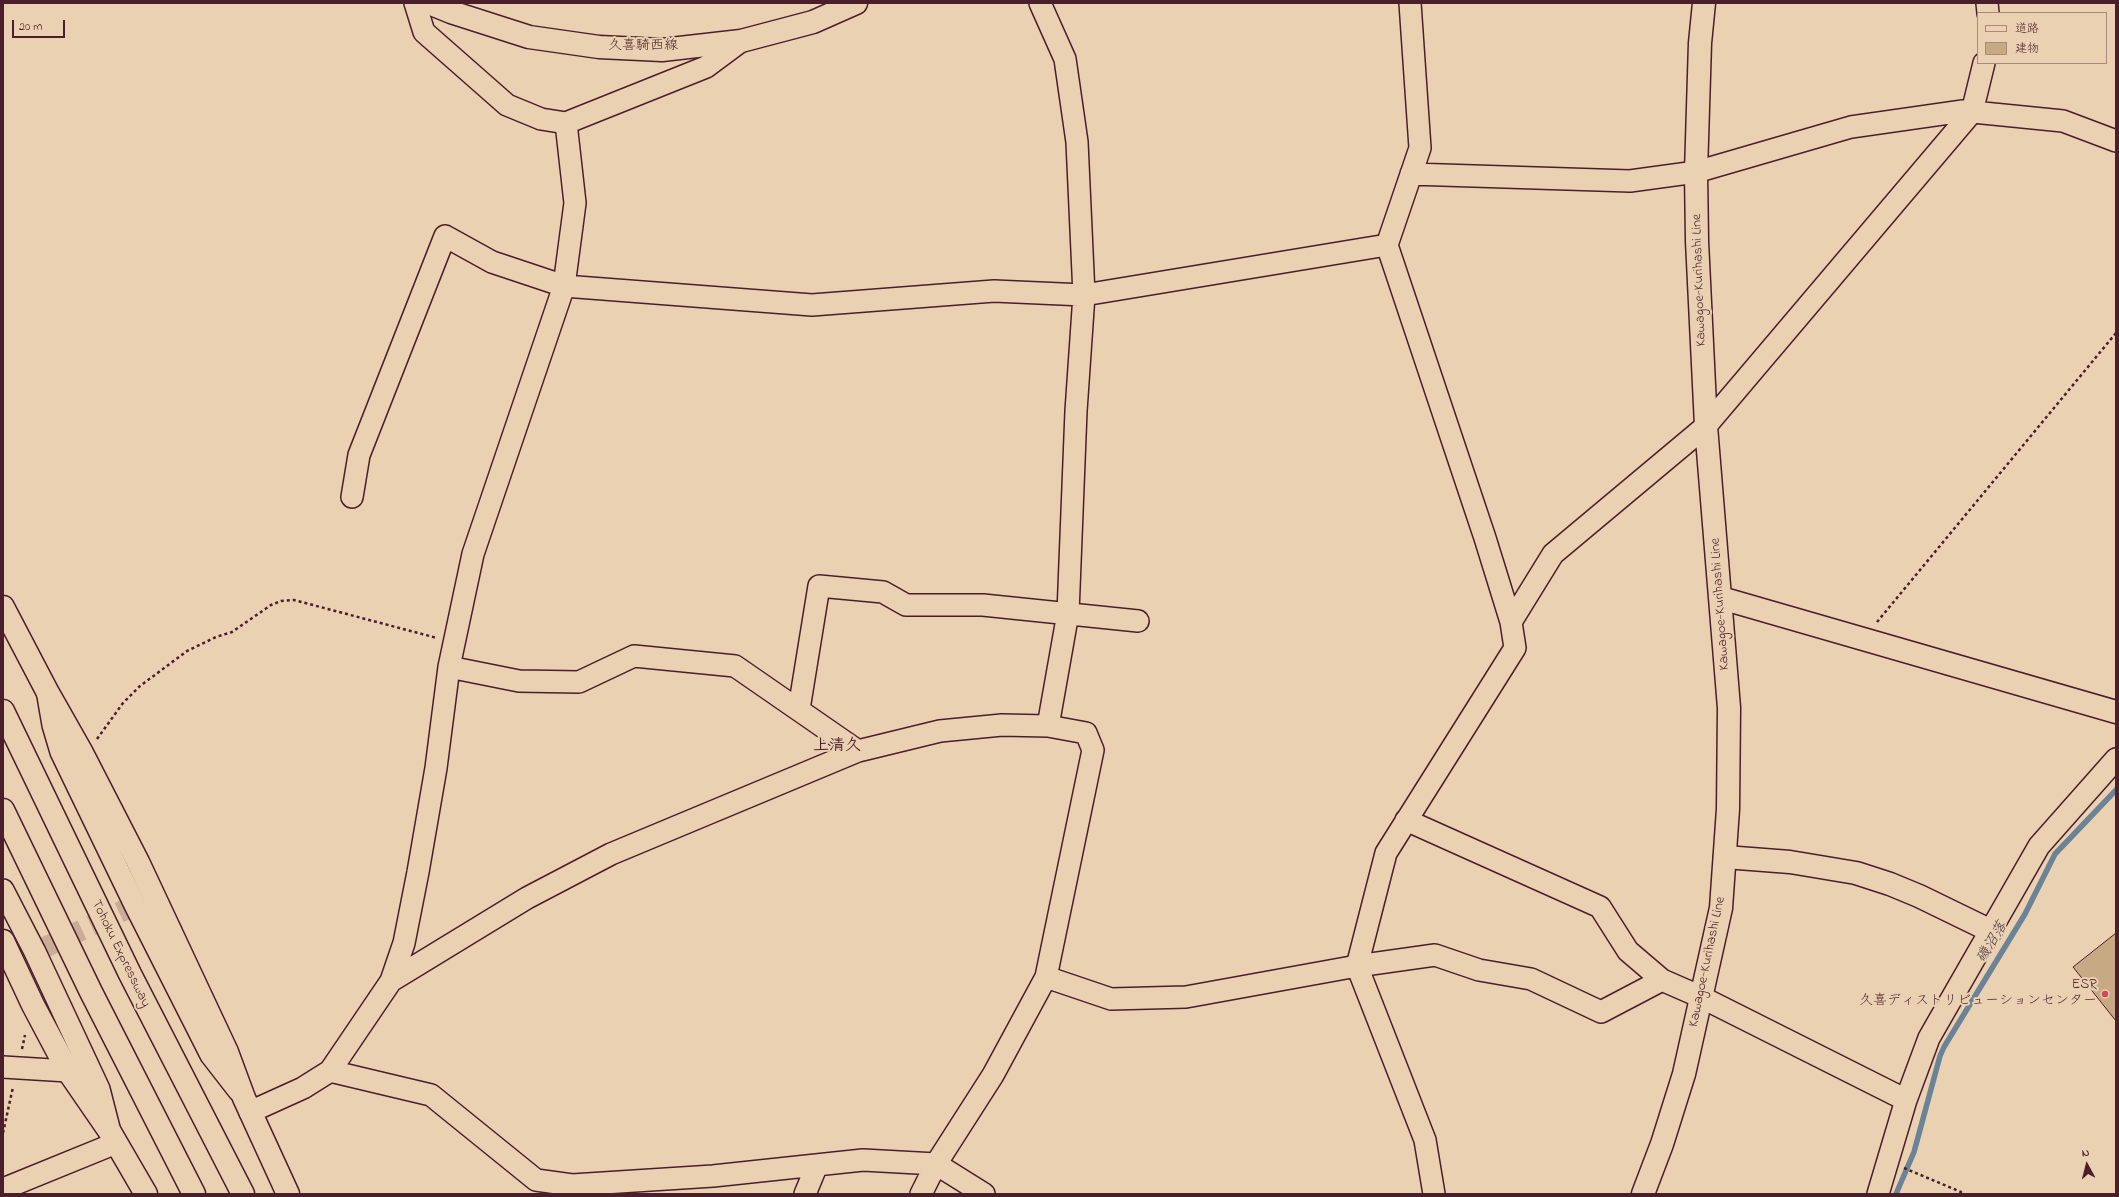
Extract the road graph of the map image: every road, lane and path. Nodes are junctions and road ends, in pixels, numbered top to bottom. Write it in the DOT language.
graph roads {
  1 [pos="415,3"];
  2 [pos="429,3"];
  3 [pos="856,3"];
  4 [pos="1040,3"];
  5 [pos="1410,3"];
  6 [pos="1704,3"];
  7 [pos="741,40"];
  8 [pos="1984,64"];
  9 [pos="1972,112"];
  10 [pos="566,123"];
  11 [pos="2116,141"];
  12 [pos="1696,172"];
  13 [pos="1411,174"];
  14 [pos="1387,245"];
  15 [pos="564,286"];
  16 [pos="1084,295"];
  17 [pos="2116,333"];
  18 [pos="1706,426"];
  19 [pos="352,497"];
  20 [pos="1721,598"];
  21 [pos="3,607"];
  22 [pos="1068,613"];
  23 [pos="1138,621"];
  24 [pos="1511,622"];
  25 [pos="1863,638"];
  26 [pos="454,642"];
  27 [pos="449,667"];
  28 [pos="48,693"];
  29 [pos="800,709"];
  30 [pos="3,711"];
  31 [pos="2116,712"];
  32 [pos="1048,726"];
  33 [pos="858,751"];
  34 [pos="82,753"];
  35 [pos="2116,759"];
  36 [pos="3,810"];
  37 [pos="1406,820"];
  38 [pos="1725,857"];
  39 [pos="3,890"];
  40 [pos="1991,931"];
  41 [pos="3,942"];
  42 [pos="1357,966"];
  43 [pos="1046,977"];
  44 [pos="1662,980"];
  45 [pos="392,981"];
  46 [pos="1702,997"];
  47 [pos="3,1068"];
  48 [pos="68,1071"];
  49 [pos="330,1071"];
  50 [pos="1906,1100"];
  51 [pos="247,1105"];
  52 [pos="113,1138"];
  53 [pos="936,1164"];
  54 [pos="817,1165"];
  55 [pos="1903,1168"];
  56 [pos="3,1188"];
  57 [pos="146,1194"];
  58 [pos="194,1194"];
  59 [pos="243,1194"];
  60 [pos="288,1194"];
  61 [pos="805,1194"];
  62 [pos="921,1194"];
  63 [pos="984,1194"];
  64 [pos="1434,1194"];
  65 [pos="1643,1194"];
  66 [pos="1878,1194"];
  67 [pos="1960,1194"];
  1 -- 10 [label="street"];
  2 -- 7 [label="main road, 久喜騎西線"];
  3 -- 7 [label="main road, 久喜騎西線"];
  4 -- 16 [label="street"];
  5 -- 13 [label="street"];
  6 -- 12 [label="main road, Kawagoe-Kurihashi Line"];
  7 -- 10 [label="street"];
  8 -- 9 [label="street"];
  9 -- 11 [label="street"];
  9 -- 12 [label="street"];
  9 -- 18 [label="street"];
  10 -- 15 [label="street"];
  12 -- 13 [label="street"];
  12 -- 18 [label="main road, Kawagoe-Kurihashi Line"];
  13 -- 14 [label="street"];
  14 -- 16 [label="street"];
  14 -- 24 [label="street"];
  15 -- 16 [label="street"];
  15 -- 19 [label="street"];
  15 -- 26 [label="street"];
  16 -- 22 [label="street"];
  17 -- 25 [label="path"];
  18 -- 20 [label="main road, Kawagoe-Kurihashi Line"];
  18 -- 24 [label="street"];
  20 -- 25 [label="main road"];
  20 -- 38 [label="main road, Kawagoe-Kurihashi Line"];
  21 -- 28 [label="main road"];
  22 -- 23 [label="street"];
  22 -- 29 [label="street"];
  22 -- 32 [label="street"];
  24 -- 37 [label="street"];
  25 -- 31 [label="main road"];
  26 -- 27 [label="street"];
  26 -- 34 [label="path"];
  27 -- 29 [label="street"];
  27 -- 45 [label="street"];
  28 -- 34 [label="main road"];
  28 -- 51 [label="street"];
  29 -- 33 [label="street"];
  30 -- 59 [label="main road, Tohoku Expressway"];
  32 -- 33 [label="street"];
  32 -- 43 [label="street"];
  33 -- 45 [label="street"];
  34 -- 51 [label="main road"];
  35 -- 40 [label="street"];
  36 -- 58 [label="main road"];
  37 -- 42 [label="street"];
  37 -- 44 [label="street"];
  38 -- 40 [label="main road"];
  38 -- 46 [label="main road, Kawagoe-Kurihashi Line"];
  39 -- 52 [label="street"];
  40 -- 50 [label="street"];
  41 -- 48 [label="main road"];
  42 -- 43 [label="street"];
  42 -- 44 [label="street"];
  42 -- 64 [label="street"];
  43 -- 53 [label="street"];
  44 -- 46 [label="street"];
  45 -- 49 [label="street"];
  46 -- 50 [label="street"];
  46 -- 65 [label="main road, Kawagoe-Kurihashi Line"];
  47 -- 48 [label="street"];
  48 -- 52 [label="main road"];
  49 -- 51 [label="street"];
  49 -- 54 [label="street"];
  50 -- 66 [label="street"];
  51 -- 60 [label="main road"];
  52 -- 56 [label="street"];
  52 -- 57 [label="main road"];
  53 -- 54 [label="street"];
  53 -- 62 [label="street"];
  53 -- 63 [label="street"];
  54 -- 61 [label="street"];
  55 -- 67 [label="path"];
}
